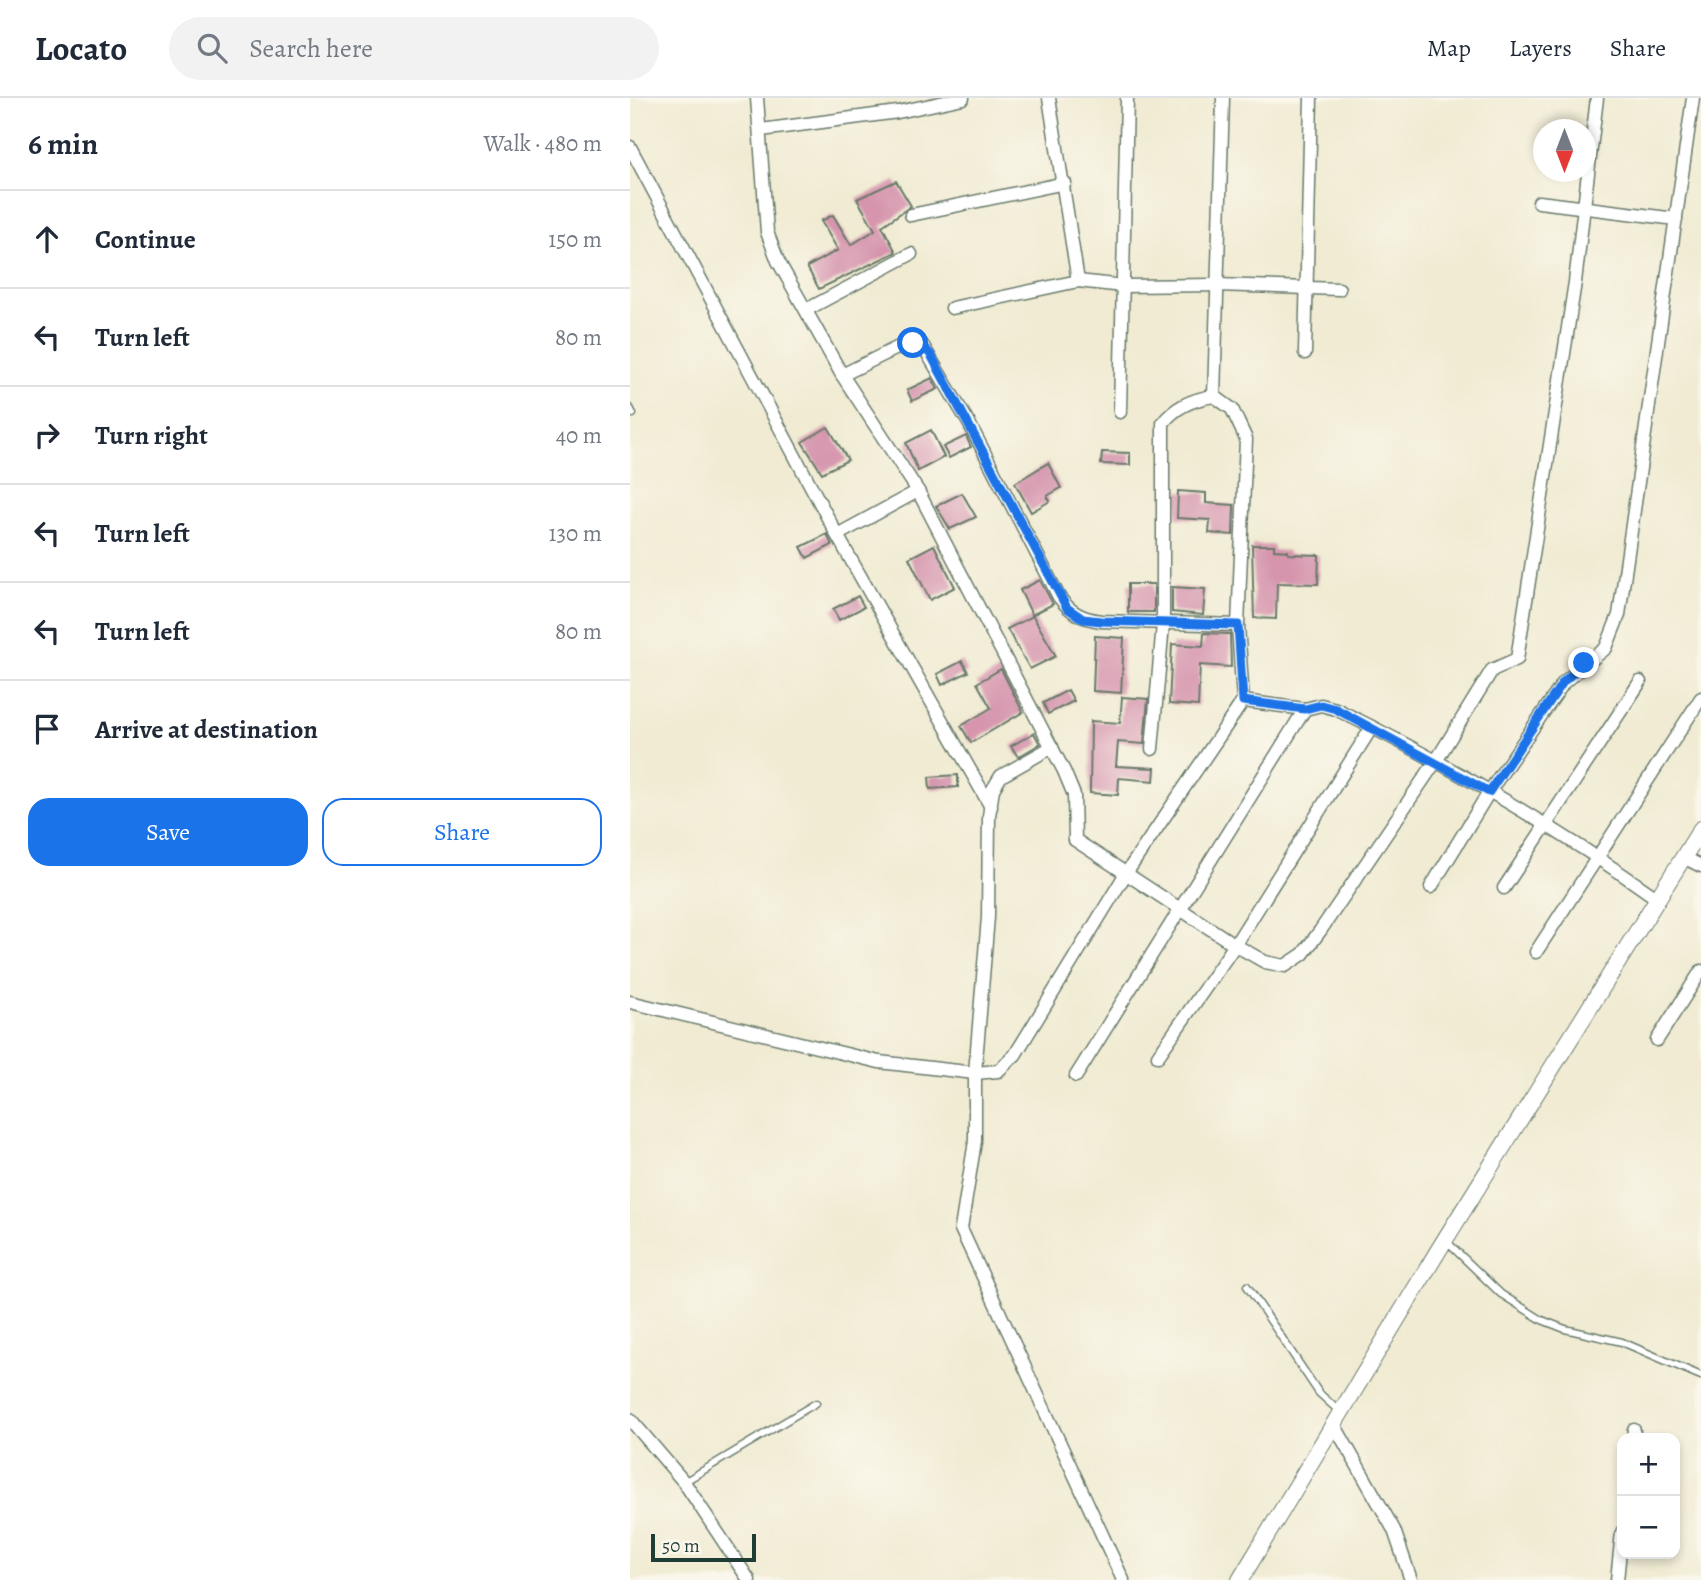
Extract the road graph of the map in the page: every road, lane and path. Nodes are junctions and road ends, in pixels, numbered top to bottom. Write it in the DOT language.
graph roads {
  1 [pos="757,98"];
  2 [pos="963,98"];
  3 [pos="1049,98"];
  4 [pos="1127,98"];
  5 [pos="1223,98"];
  6 [pos="1311,98"];
  7 [pos="1597,98"];
  8 [pos="1693,98"];
  9 [pos="761,130"];
  10 [pos="630,147"];
  11 [pos="1065,183"];
  12 [pos="1539,202"];
  13 [pos="1584,207"];
  14 [pos="911,215"];
  15 [pos="1676,219"];
  16 [pos="911,254"];
  17 [pos="1078,281"];
  18 [pos="1216,285"];
  19 [pos="1123,286"];
  20 [pos="1307,288"];
  21 [pos="1339,289"];
  22 [pos="952,308"];
  23 [pos="806,310"];
  24 [pos="1305,353"];
  25 [pos="842,375"];
  26 [pos="1214,396"];
  27 [pos="1120,412"];
  28 [pos="918,491"];
  29 [pos="837,535"];
  30 [pos="1163,624"];
  31 [pos="1238,625"];
  32 [pos="1640,682"];
  33 [pos="1701,698"];
  34 [pos="1243,701"];
  35 [pos="1305,709"];
  36 [pos="1373,727"];
  37 [pos="1052,747"];
  38 [pos="1152,750"];
  39 [pos="1436,761"];
  40 [pos="1489,792"];
  41 [pos="990,807"];
  42 [pos="1545,824"];
  43 [pos="1701,829"];
  44 [pos="1597,856"];
  45 [pos="1683,857"];
  46 [pos="1701,866"];
  47 [pos="1125,875"];
  48 [pos="1432,887"];
  49 [pos="1504,888"];
  50 [pos="1658,899"];
  51 [pos="1180,910"];
  52 [pos="1235,944"];
  53 [pos="1536,952"];
  54 [pos="1701,971"];
  55 [pos="630,1003"];
  56 [pos="1657,1040"];
  57 [pos="1158,1056"];
  58 [pos="975,1073"];
  59 [pos="1076,1076"];
  60 [pos="1445,1239"];
  61 [pos="1247,1286"];
  62 [pos="1701,1376"];
  63 [pos="816,1403"];
  64 [pos="630,1419"];
  65 [pos="1338,1420"];
  66 [pos="684,1482"];
  67 [pos="1619,1559"];
  68 [pos="749,1580"];
  69 [pos="1123,1580"];
  70 [pos="1240,1580"];
  71 [pos="1410,1580"];
  72 [pos="1617,1580"];
  1 -- 9 [label="street"];
  2 -- 9 [label="street"];
  3 -- 11 [label="street"];
  4 -- 19 [label="street"];
  5 -- 18 [label="street"];
  6 -- 20 [label="street"];
  7 -- 13 [label="street"];
  8 -- 15 [label="street"];
  9 -- 23 [label="street"];
  10 -- 29 [label="street"];
  11 -- 14 [label="street"];
  11 -- 17 [label="street"];
  12 -- 13 [label="street"];
  13 -- 15 [label="street"];
  13 -- 39 [label="street"];
  15 -- 40 [label="street"];
  16 -- 23 [label="street"];
  17 -- 19 [label="street"];
  17 -- 22 [label="street"];
  18 -- 19 [label="street"];
  18 -- 20 [label="street"];
  18 -- 26 [label="street"];
  19 -- 27 [label="street"];
  20 -- 21 [label="street"];
  20 -- 24 [label="street"];
  23 -- 25 [label="street"];
  25 -- 28 [label="street"];
  25 -- 30 [label="street"];
  26 -- 30 [label="street"];
  26 -- 31 [label="street"];
  28 -- 29 [label="street"];
  28 -- 37 [label="street"];
  29 -- 41 [label="street"];
  30 -- 31 [label="street"];
  30 -- 38 [label="street"];
  31 -- 34 [label="street"];
  32 -- 42 [label="street"];
  33 -- 44 [label="street"];
  34 -- 35 [label="street"];
  34 -- 47 [label="street"];
  35 -- 36 [label="street"];
  35 -- 51 [label="street"];
  36 -- 39 [label="street"];
  36 -- 52 [label="street"];
  37 -- 41 [label="street"];
  37 -- 47 [label="street"];
  39 -- 40 [label="street"];
  39 -- 52 [label="street"];
  40 -- 42 [label="street"];
  40 -- 48 [label="street"];
  41 -- 58 [label="street"];
  42 -- 44 [label="street"];
  42 -- 49 [label="street"];
  43 -- 45 [label="street"];
  44 -- 50 [label="street"];
  44 -- 53 [label="street"];
  45 -- 46 [label="street"];
  45 -- 50 [label="street"];
  47 -- 51 [label="street"];
  47 -- 58 [label="street"];
  50 -- 60 [label="street"];
  51 -- 52 [label="street"];
  51 -- 59 [label="street"];
  52 -- 57 [label="street"];
  54 -- 56 [label="street"];
  55 -- 58 [label="street"];
  58 -- 69 [label="street"];
  60 -- 62 [label="lane"];
  60 -- 65 [label="street"];
  61 -- 65 [label="lane"];
  63 -- 66 [label="lane"];
  64 -- 66 [label="street"];
  65 -- 70 [label="street"];
  65 -- 71 [label="street"];
  66 -- 68 [label="street"];
  67 -- 72 [label="street"];
}
